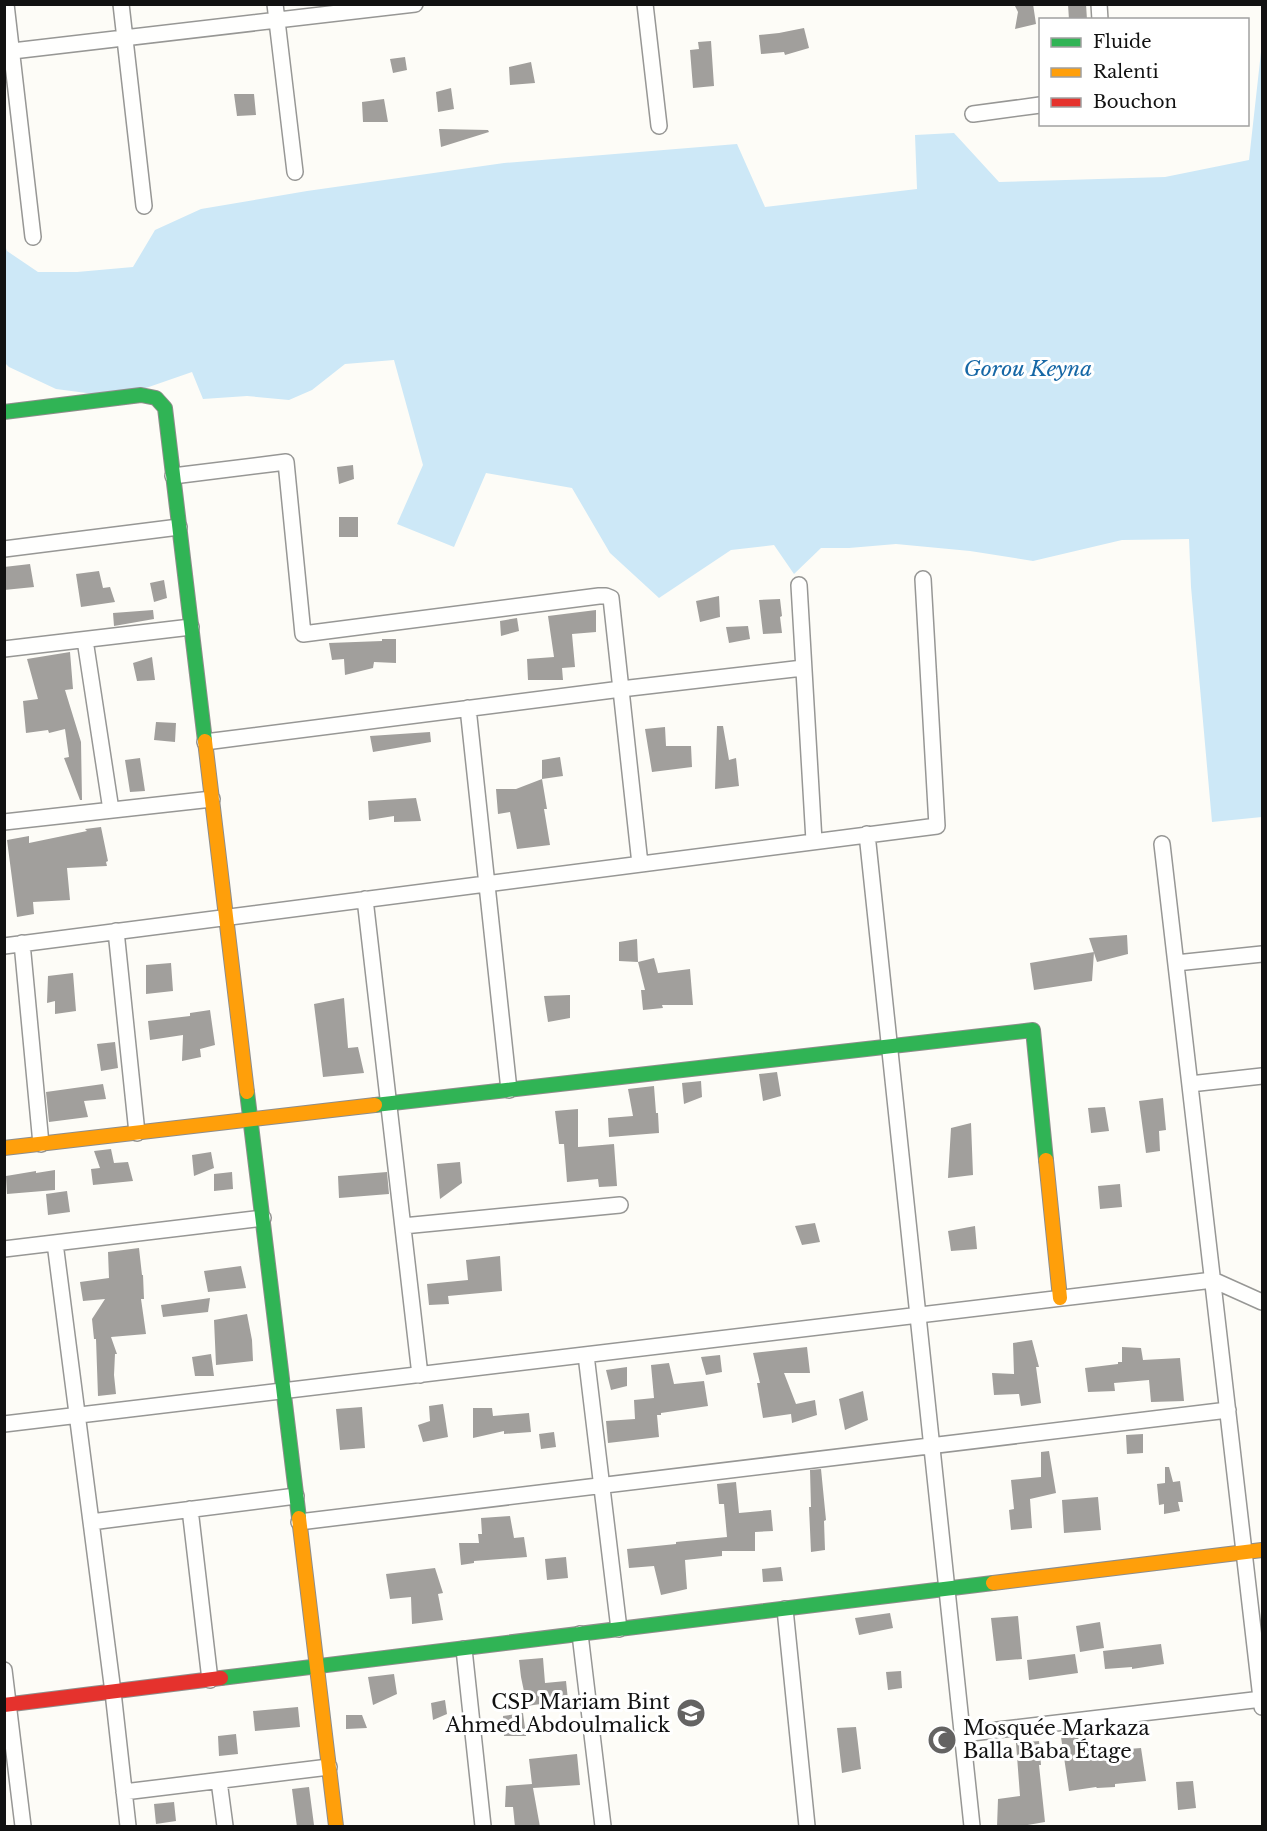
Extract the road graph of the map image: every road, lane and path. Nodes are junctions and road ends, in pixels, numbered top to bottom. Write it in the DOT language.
graph roads {
  1 [pos="6,4"];
  2 [pos="121,4"];
  3 [pos="275,4"];
  4 [pos="415,4"];
  5 [pos="645,4"];
  6 [pos="388,6"];
  7 [pos="277,21"];
  8 [pos="125,39"];
  9 [pos="8,52"];
  10 [pos="1039,105"];
  11 [pos="973,114"];
  12 [pos="659,126"];
  13 [pos="295,172"];
  14 [pos="144,206"];
  15 [pos="33,237"];
  16 [pos="4,412"];
  17 [pos="173,476"];
  18 [pos="179,527"];
  19 [pos="4,549"];
  20 [pos="923,579"];
  21 [pos="799,585"];
  22 [pos="191,627"];
  23 [pos="85,640"];
  24 [pos="4,649"];
  25 [pos="803,668"];
  26 [pos="621,689"];
  27 [pos="468,708"];
  28 [pos="205,742"];
  29 [pos="212,799"];
  30 [pos="111,810"];
  31 [pos="4,822"];
  32 [pos="867,834"];
  33 [pos="814,841"];
  34 [pos="1162,844"];
  35 [pos="640,864"];
  36 [pos="487,883"];
  37 [pos="365,899"];
  38 [pos="226,917"];
  39 [pos="116,931"];
  40 [pos="22,943"];
  41 [pos="4,946"];
  42 [pos="1263,954"];
  43 [pos="1176,963"];
  44 [pos="891,1047"];
  45 [pos="1263,1076"];
  46 [pos="1190,1084"];
  47 [pos="509,1090"];
  48 [pos="388,1104"];
  49 [pos="251,1120"];
  50 [pos="137,1133"];
  51 [pos="41,1144"];
  52 [pos="4,1148"];
  53 [pos="620,1205"];
  54 [pos="263,1218"];
  55 [pos="403,1226"];
  56 [pos="55,1243"];
  57 [pos="4,1249"];
  58 [pos="1213,1280"];
  59 [pos="1060,1298"];
  60 [pos="1263,1302"];
  61 [pos="919,1315"];
  62 [pos="586,1355"];
  63 [pos="420,1375"];
  64 [pos="284,1391"];
  65 [pos="1228,1410"];
  66 [pos="77,1416"];
  67 [pos="4,1424"];
  68 [pos="932,1445"];
  69 [pos="602,1485"];
  70 [pos="296,1496"];
  71 [pos="190,1509"];
  72 [pos="91,1522"];
  73 [pos="299,1522"];
  74 [pos="1263,1550"];
  75 [pos="1245,1552"];
  76 [pos="948,1589"];
  77 [pos="785,1609"];
  78 [pos="619,1629"];
  79 [pos="580,1634"];
  80 [pos="464,1649"];
  81 [pos="317,1667"];
  82 [pos="4,1670"];
  83 [pos="210,1680"];
  84 [pos="113,1692"];
  85 [pos="1262,1702"];
  86 [pos="7,1705"];
  87 [pos="963,1734"];
  88 [pos="329,1767"];
  89 [pos="219,1780"];
  90 [pos="124,1792"];
  91 [pos="23,1827"];
  92 [pos="128,1827"];
  93 [pos="225,1827"];
  94 [pos="336,1827"];
  95 [pos="483,1827"];
  96 [pos="603,1827"];
  97 [pos="807,1827"];
  98 [pos="972,1827"];
  1 -- 9 [label="street"];
  2 -- 8 [label="street"];
  3 -- 7 [label="street"];
  4 -- 6 [label="street"];
  5 -- 12 [label="street"];
  6 -- 7 [label="street"];
  7 -- 8 [label="street"];
  7 -- 13 [label="street"];
  8 -- 9 [label="street"];
  8 -- 14 [label="street"];
  9 -- 15 [label="street"];
  10 -- 11 [label="street"];
  16 -- 17 [label="street"];
  17 -- 18 [label="street"];
  17 -- 26 [label="street"];
  18 -- 19 [label="street"];
  18 -- 22 [label="street"];
  20 -- 32 [label="street"];
  21 -- 25 [label="street"];
  22 -- 23 [label="street"];
  22 -- 28 [label="street"];
  23 -- 24 [label="street"];
  23 -- 30 [label="street"];
  25 -- 26 [label="street"];
  25 -- 33 [label="street"];
  26 -- 27 [label="street"];
  26 -- 35 [label="street"];
  27 -- 28 [label="street"];
  27 -- 36 [label="street"];
  28 -- 29 [label="street"];
  29 -- 30 [label="street"];
  29 -- 38 [label="street"];
  30 -- 31 [label="street"];
  32 -- 33 [label="street"];
  32 -- 44 [label="street"];
  33 -- 35 [label="street"];
  34 -- 43 [label="street"];
  35 -- 36 [label="street"];
  36 -- 37 [label="street"];
  36 -- 47 [label="street"];
  37 -- 38 [label="street"];
  37 -- 48 [label="street"];
  38 -- 39 [label="street"];
  38 -- 49 [label="street"];
  39 -- 40 [label="street"];
  39 -- 50 [label="street"];
  40 -- 41 [label="street"];
  40 -- 51 [label="street"];
  42 -- 43 [label="street"];
  43 -- 46 [label="street"];
  44 -- 47 [label="street"];
  44 -- 59 [label="street"];
  44 -- 61 [label="street"];
  45 -- 46 [label="street"];
  46 -- 58 [label="street"];
  47 -- 48 [label="street"];
  48 -- 49 [label="street"];
  48 -- 55 [label="street"];
  49 -- 50 [label="street"];
  49 -- 54 [label="street"];
  50 -- 51 [label="street"];
  51 -- 52 [label="street"];
  53 -- 55 [label="street"];
  54 -- 56 [label="street"];
  54 -- 64 [label="street"];
  55 -- 63 [label="street"];
  56 -- 57 [label="street"];
  56 -- 66 [label="street"];
  58 -- 59 [label="street"];
  58 -- 60 [label="street"];
  58 -- 65 [label="street"];
  59 -- 61 [label="street"];
  61 -- 62 [label="street"];
  61 -- 68 [label="street"];
  62 -- 63 [label="street"];
  62 -- 69 [label="street"];
  63 -- 64 [label="street"];
  64 -- 66 [label="street"];
  64 -- 70 [label="street"];
  65 -- 68 [label="street"];
  65 -- 75 [label="street"];
  66 -- 67 [label="street"];
  66 -- 72 [label="street"];
  68 -- 69 [label="street"];
  68 -- 76 [label="street"];
  69 -- 73 [label="street"];
  69 -- 78 [label="street"];
  70 -- 71 [label="street"];
  70 -- 73 [label="street"];
  71 -- 72 [label="street"];
  71 -- 83 [label="street"];
  72 -- 84 [label="street"];
  73 -- 81 [label="street"];
  74 -- 75 [label="street"];
  75 -- 76 [label="street"];
  75 -- 85 [label="street"];
  76 -- 77 [label="street"];
  76 -- 87 [label="street"];
  77 -- 78 [label="street"];
  77 -- 97 [label="street"];
  78 -- 79 [label="street"];
  79 -- 80 [label="street"];
  79 -- 96 [label="street"];
  80 -- 81 [label="street"];
  80 -- 95 [label="street"];
  81 -- 83 [label="street"];
  81 -- 88 [label="street"];
  82 -- 86 [label="street"];
  83 -- 84 [label="street"];
  84 -- 86 [label="street"];
  84 -- 90 [label="street"];
  85 -- 87 [label="street"];
  86 -- 91 [label="street"];
  87 -- 98 [label="street"];
  88 -- 89 [label="street"];
  88 -- 94 [label="street"];
  89 -- 90 [label="street"];
  89 -- 93 [label="street"];
  90 -- 92 [label="street"];
}
